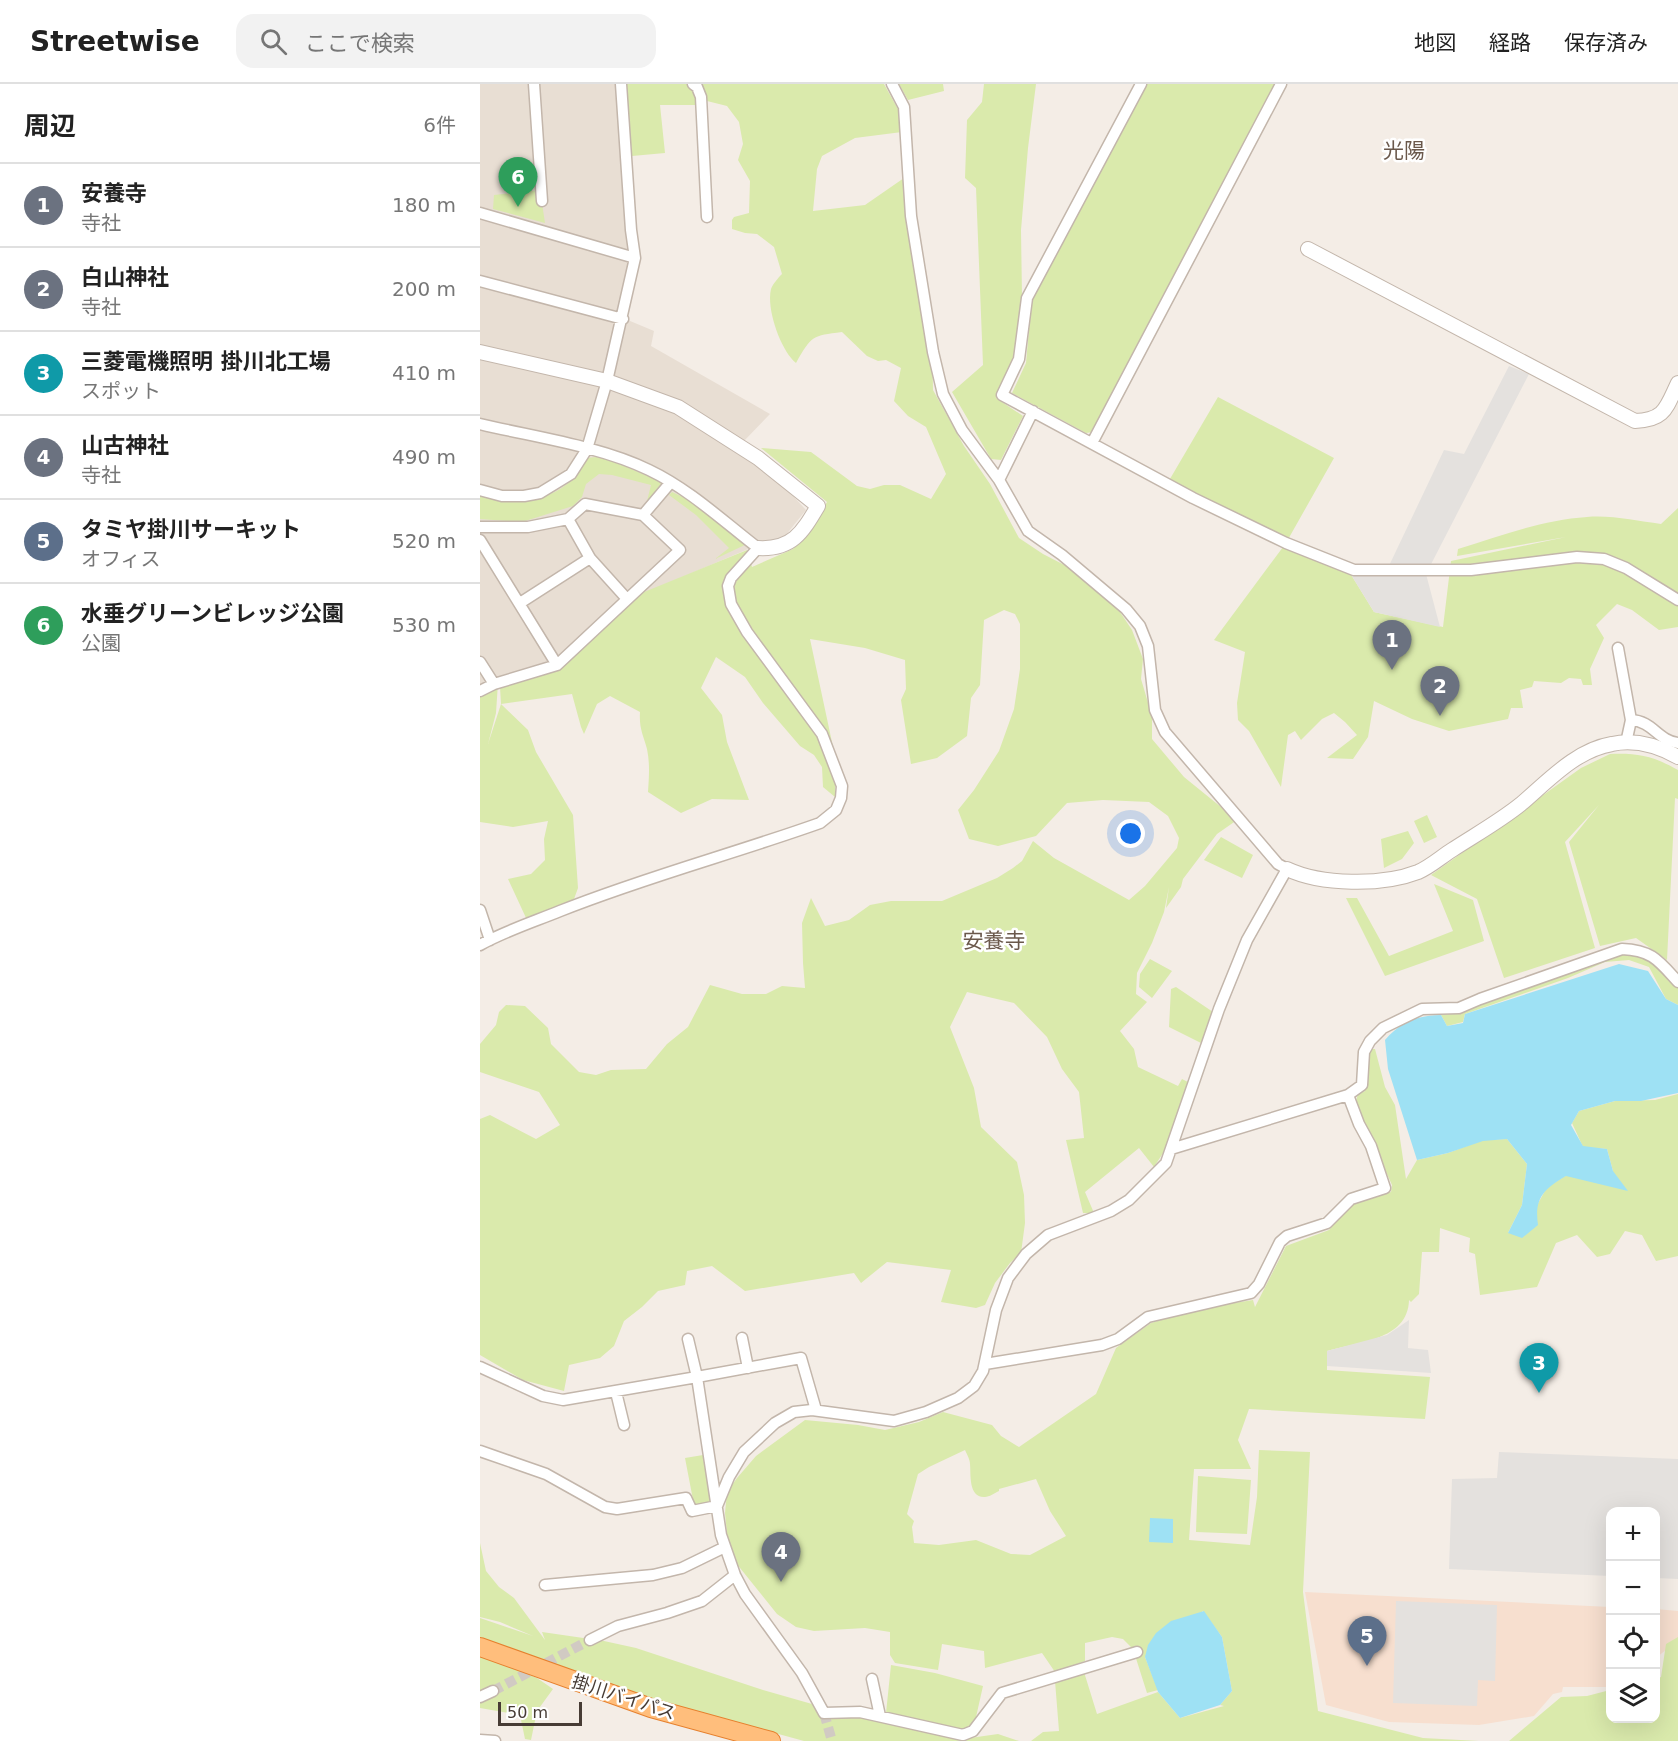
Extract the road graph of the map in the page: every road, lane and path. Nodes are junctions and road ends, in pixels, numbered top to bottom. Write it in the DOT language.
graph roads {
  1 [pos="534,84"];
  2 [pos="621,84"];
  3 [pos="693,84"];
  4 [pos="892,84"];
  5 [pos="1141,84"];
  6 [pos="1281,84"];
  7 [pos="542,201"];
  8 [pos="480,213"];
  9 [pos="707,217"];
  10 [pos="1308,249"];
  11 [pos="635,258"];
  12 [pos="480,281"];
  13 [pos="623,318"];
  14 [pos="480,352"];
  15 [pos="607,381"];
  16 [pos="1678,383"];
  17 [pos="1033,411"];
  18 [pos="480,424"];
  19 [pos="1092,443"];
  20 [pos="587,449"];
  21 [pos="999,480"];
  22 [pos="671,482"];
  23 [pos="480,490"];
  24 [pos="643,514"];
  25 [pos="568,519"];
  26 [pos="480,527"];
  27 [pos="480,540"];
  28 [pos="758,548"];
  29 [pos="590,558"];
  30 [pos="627,599"];
  31 [pos="1678,600"];
  32 [pos="520,603"];
  33 [pos="1618,648"];
  34 [pos="480,662"];
  35 [pos="557,665"];
  36 [pos="494,684"];
  37 [pos="480,691"];
  38 [pos="1631,720"];
  39 [pos="1626,743"];
  40 [pos="1678,743"];
  41 [pos="1678,757"];
  42 [pos="1287,869"];
  43 [pos="480,910"];
  44 [pos="485,942"];
  45 [pos="1678,982"];
  46 [pos="1348,1095"];
  47 [pos="1171,1149"];
  48 [pos="742,1338"];
  49 [pos="688,1340"];
  50 [pos="985,1364"];
  51 [pos="480,1367"];
  52 [pos="748,1368"];
  53 [pos="697,1377"];
  54 [pos="616,1392"];
  55 [pos="816,1410"];
  56 [pos="624,1425"];
  57 [pos="480,1451"];
  58 [pos="717,1506"];
  59 [pos="725,1547"];
  60 [pos="735,1575"];
  61 [pos="545,1585"];
  62 [pos="590,1640"];
  63 [pos="480,1647"];
  64 [pos="1137,1652"];
  65 [pos="872,1679"];
  66 [pos="493,1690"];
  67 [pos="480,1697"];
  68 [pos="880,1716"];
  69 [pos="480,1740"];
  70 [pos="495,1741"];
  71 [pos="771,1741"];
  1 -- 7 [label="street"];
  2 -- 11 [label="street"];
  3 -- 9 [label="street"];
  4 -- 21 [label="street"];
  5 -- 17 [label="street"];
  6 -- 19 [label="street"];
  8 -- 11 [label="street"];
  10 -- 16 [label="street"];
  11 -- 13 [label="street"];
  12 -- 13 [label="street"];
  13 -- 15 [label="street"];
  14 -- 15 [label="street"];
  15 -- 20 [label="street"];
  15 -- 28 [label="street"];
  17 -- 19 [label="street"];
  17 -- 21 [label="street"];
  18 -- 20 [label="street"];
  19 -- 31 [label="street"];
  20 -- 22 [label="street"];
  20 -- 23 [label="street"];
  21 -- 42 [label="street"];
  22 -- 24 [label="street"];
  22 -- 28 [label="street"];
  24 -- 25 [label="street"];
  24 -- 30 [label="street"];
  25 -- 26 [label="street"];
  25 -- 29 [label="street"];
  27 -- 32 [label="street"];
  28 -- 44 [label="street"];
  29 -- 30 [label="street"];
  29 -- 32 [label="street"];
  30 -- 35 [label="street"];
  32 -- 35 [label="street"];
  33 -- 38 [label="street"];
  34 -- 36 [label="street"];
  35 -- 36 [label="street"];
  36 -- 37 [label="street"];
  38 -- 39 [label="street"];
  38 -- 40 [label="street"];
  39 -- 41 [label="street"];
  39 -- 42 [label="street"];
  42 -- 47 [label="street"];
  43 -- 44 [label="street"];
  45 -- 46 [label="street"];
  46 -- 47 [label="street"];
  46 -- 50 [label="street"];
  47 -- 50 [label="street"];
  48 -- 52 [label="street"];
  49 -- 53 [label="street"];
  50 -- 55 [label="street"];
  51 -- 54 [label="street"];
  52 -- 53 [label="street"];
  52 -- 55 [label="street"];
  53 -- 54 [label="street"];
  53 -- 58 [label="street"];
  54 -- 56 [label="street"];
  55 -- 58 [label="street"];
  57 -- 58 [label="street"];
  58 -- 59 [label="street"];
  59 -- 60 [label="street"];
  59 -- 61 [label="street"];
  60 -- 62 [label="street"];
  60 -- 68 [label="street"];
  63 -- 71 [label="highway, 掛川バイパス"];
  64 -- 68 [label="street"];
  65 -- 68 [label="street"];
  66 -- 67 [label="street"];
  69 -- 70 [label="street"];
}
